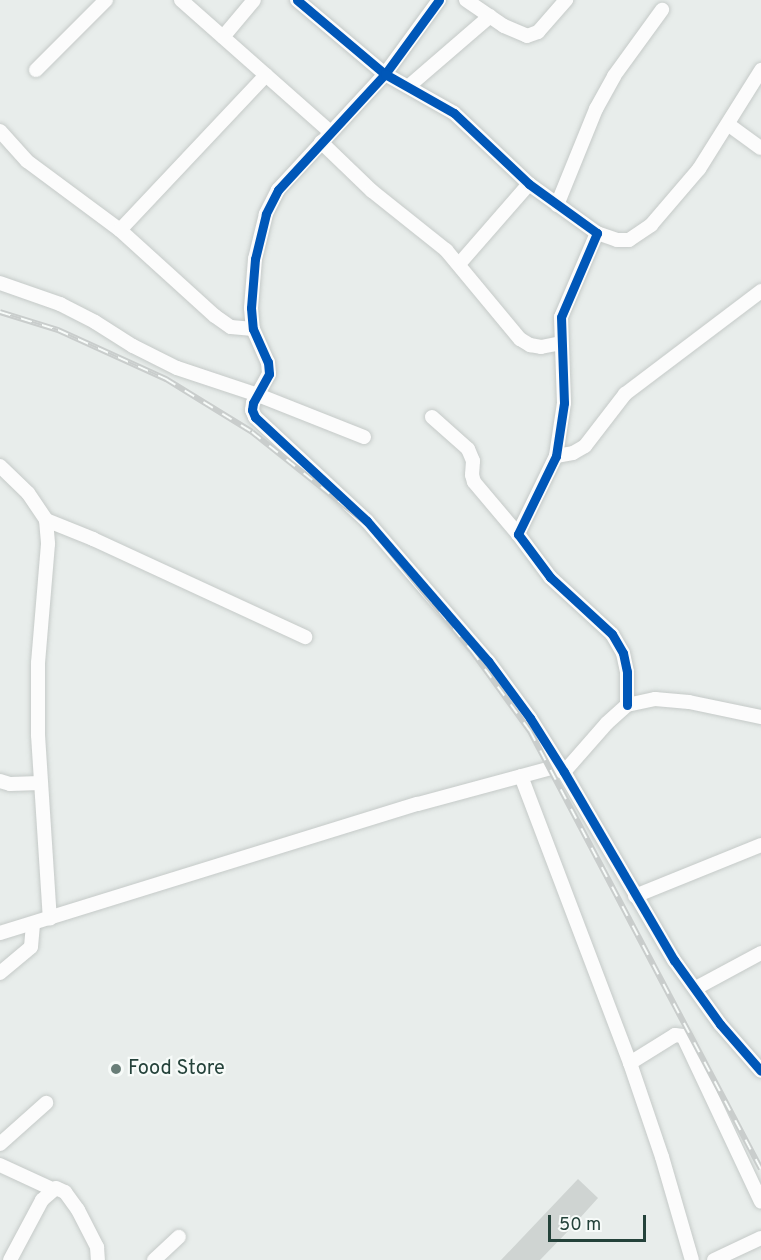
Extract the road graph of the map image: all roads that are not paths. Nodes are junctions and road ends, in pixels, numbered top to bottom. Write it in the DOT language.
graph roads {
  1 [pos="106,0"];
  2 [pos="181,0"];
  3 [pos="254,0"];
  4 [pos="297,0"];
  5 [pos="439,0"];
  6 [pos="465,0"];
  7 [pos="566,0"];
  8 [pos="662,10"];
  9 [pos="489,16"];
  10 [pos="223,37"];
  11 [pos="36,70"];
  12 [pos="761,70"];
  13 [pos="385,74"];
  14 [pos="266,75"];
  15 [pos="409,86"];
  16 [pos="729,125"];
  17 [pos="0,130"];
  18 [pos="325,137"];
  19 [pos="761,148"];
  20 [pos="529,184"];
  21 [pos="557,205"];
  22 [pos="120,230"];
  23 [pos="597,233"];
  24 [pos="460,263"];
  25 [pos="0,283"];
  26 [pos="761,291"];
  27 [pos="253,329"];
  28 [pos="561,343"];
  29 [pos="258,394"];
  30 [pos="432,417"];
  31 [pos="364,437"];
  32 [pos="556,456"];
  33 [pos="0,466"];
  34 [pos="46,520"];
  35 [pos="518,534"];
  36 [pos="305,637"];
  37 [pos="627,705"];
  38 [pos="761,717"];
  39 [pos="564,772"];
  40 [pos="521,776"];
  41 [pos="0,781"];
  42 [pos="40,783"];
  43 [pos="761,845"];
  44 [pos="635,896"];
  45 [pos="50,919"];
  46 [pos="33,924"];
  47 [pos="0,933"];
  48 [pos="761,953"];
  49 [pos="0,973"];
  50 [pos="696,988"];
  51 [pos="630,1063"];
  52 [pos="761,1071"];
  53 [pos="46,1103"];
  54 [pos="0,1144"];
  55 [pos="0,1165"];
  56 [pos="52,1189"];
  57 [pos="761,1202"];
  58 [pos="179,1237"];
  59 [pos="761,1238"];
  60 [pos="10,1260"];
  61 [pos="98,1260"];
  62 [pos="154,1260"];
  63 [pos="692,1260"];
  64 [pos="714,1260"];
  1 -- 11 [label="street"];
  2 -- 10 [label="street"];
  3 -- 10 [label="street"];
  4 -- 13 [label="street"];
  5 -- 13 [label="street"];
  6 -- 9 [label="street"];
  7 -- 9 [label="street"];
  8 -- 21 [label="street"];
  9 -- 15 [label="street"];
  10 -- 14 [label="street"];
  12 -- 16 [label="street"];
  13 -- 15 [label="street"];
  13 -- 18 [label="street"];
  14 -- 18 [label="street"];
  14 -- 22 [label="street"];
  15 -- 20 [label="street"];
  16 -- 19 [label="street"];
  16 -- 23 [label="street"];
  17 -- 22 [label="street"];
  18 -- 24 [label="street"];
  18 -- 27 [label="street"];
  20 -- 21 [label="street"];
  20 -- 24 [label="street"];
  21 -- 23 [label="street"];
  22 -- 27 [label="street"];
  23 -- 28 [label="street"];
  24 -- 28 [label="street"];
  25 -- 29 [label="street"];
  26 -- 32 [label="street"];
  27 -- 29 [label="street"];
  28 -- 32 [label="street"];
  29 -- 31 [label="street"];
  29 -- 39 [label="street"];
  30 -- 35 [label="street"];
  32 -- 35 [label="street"];
  33 -- 34 [label="street"];
  34 -- 36 [label="street"];
  34 -- 42 [label="street"];
  35 -- 37 [label="street"];
  37 -- 38 [label="street"];
  37 -- 39 [label="street"];
  39 -- 40 [label="street"];
  39 -- 44 [label="street"];
  40 -- 45 [label="street"];
  40 -- 51 [label="street"];
  41 -- 42 [label="street"];
  42 -- 45 [label="street"];
  43 -- 44 [label="street"];
  44 -- 50 [label="street"];
  45 -- 46 [label="street"];
  46 -- 47 [label="street"];
  46 -- 49 [label="street"];
  48 -- 50 [label="street"];
  50 -- 52 [label="street"];
  51 -- 57 [label="street"];
  51 -- 63 [label="street"];
  53 -- 54 [label="street"];
  55 -- 56 [label="street"];
  56 -- 60 [label="street"];
  56 -- 61 [label="street"];
  58 -- 62 [label="street"];
  59 -- 64 [label="street"];
}
